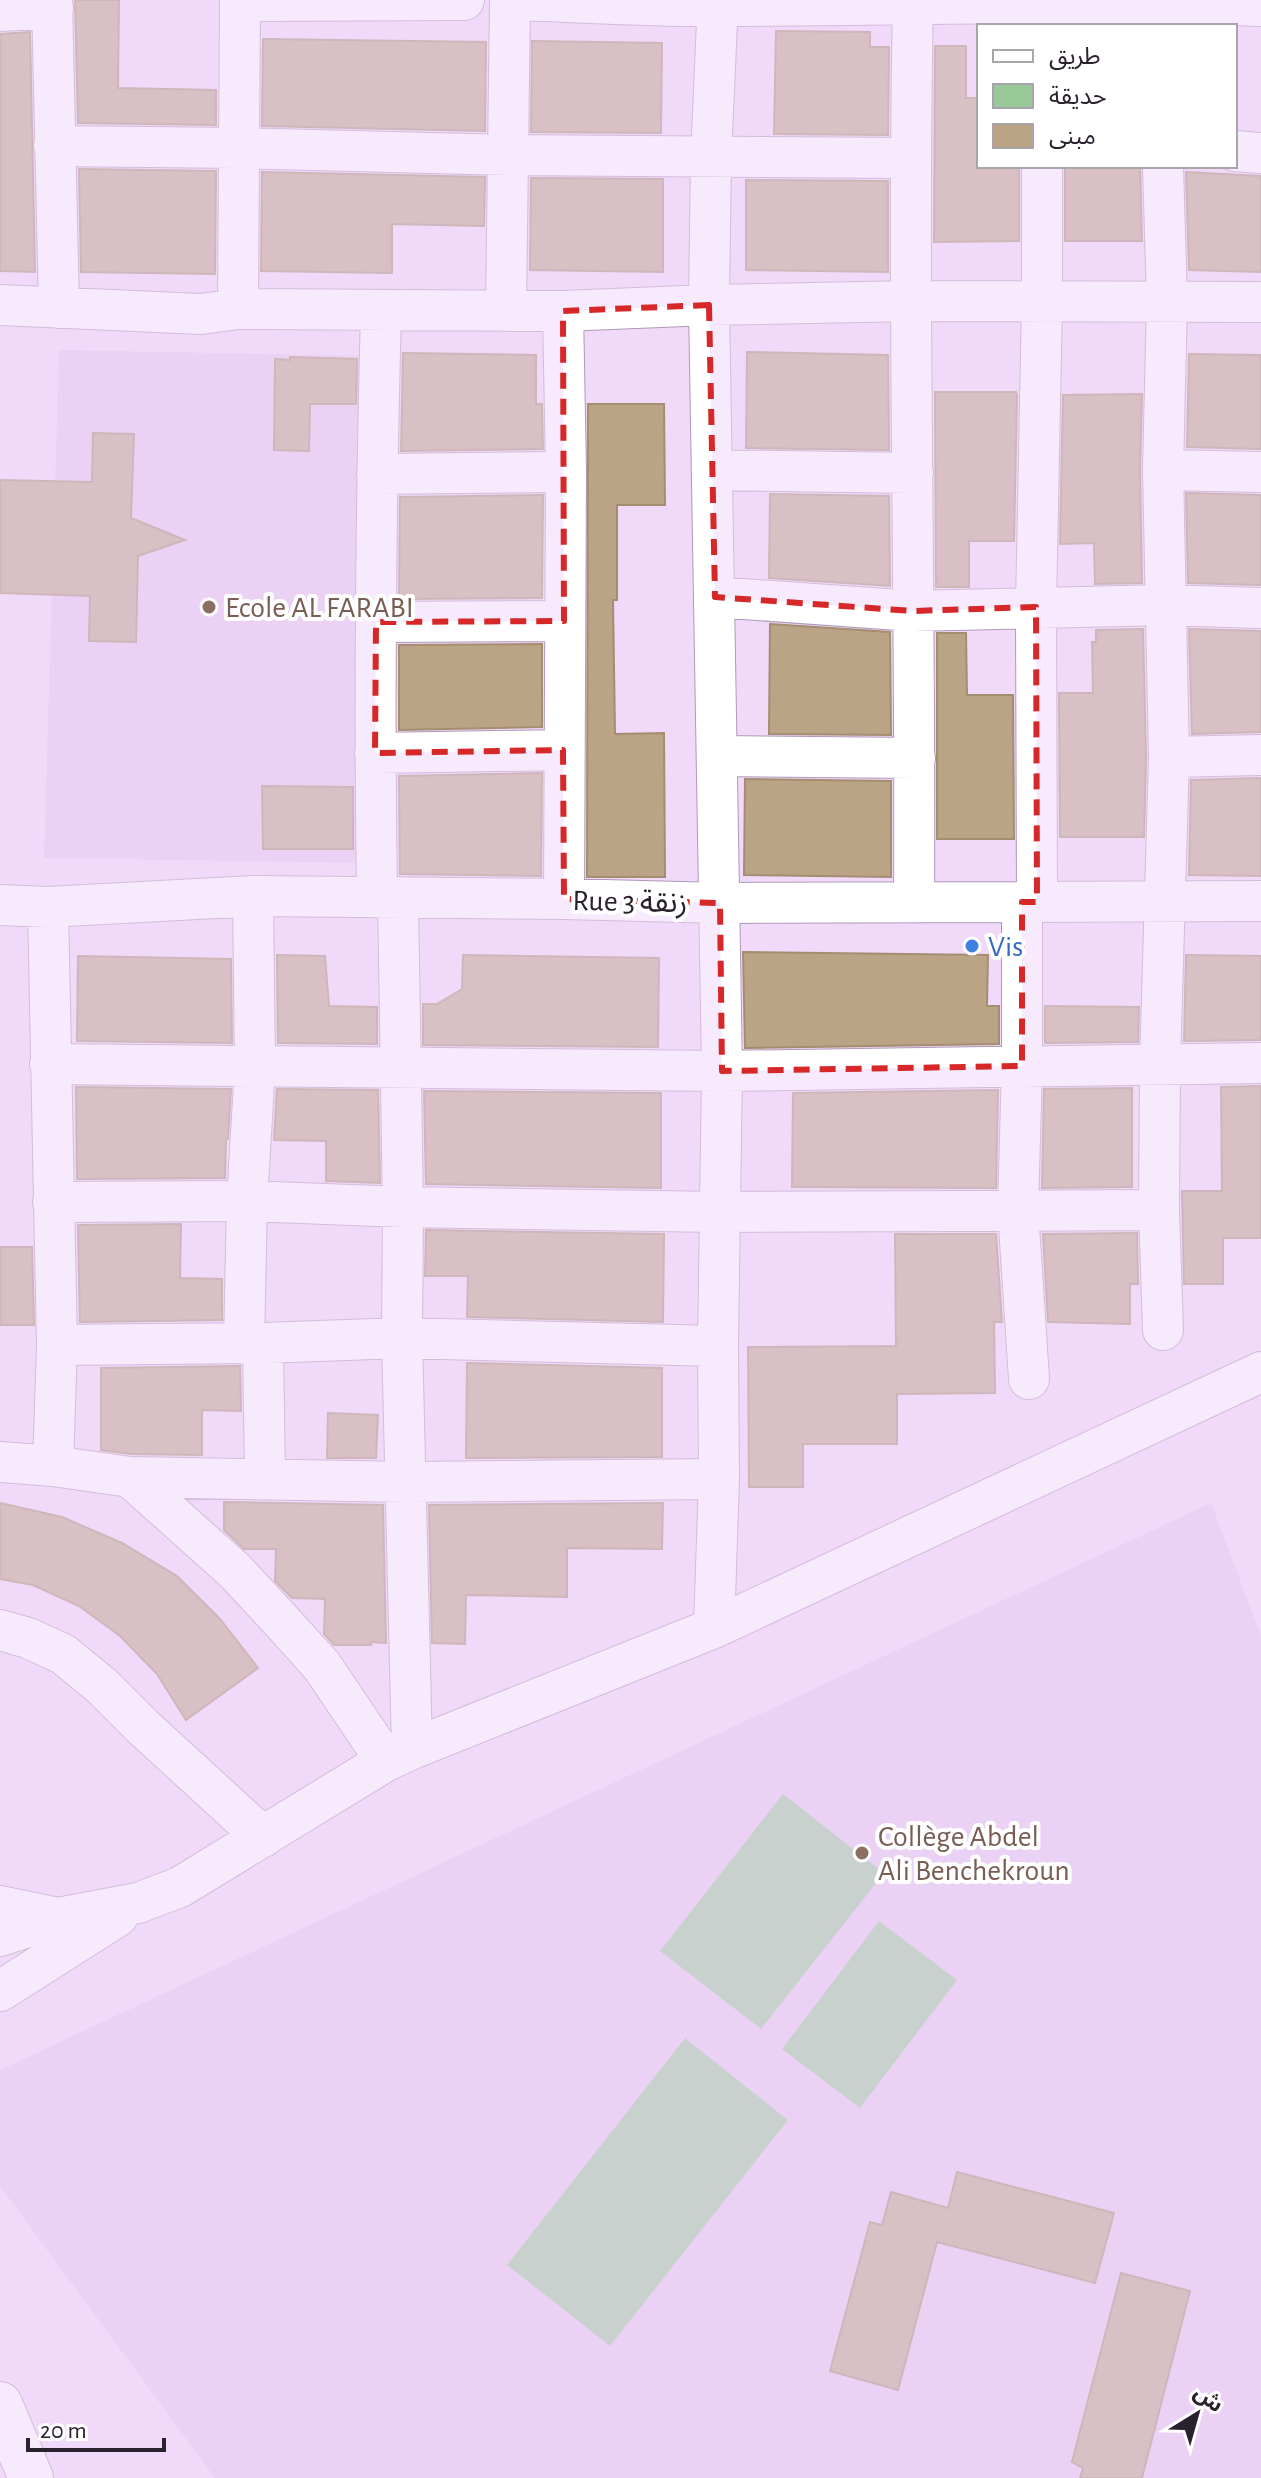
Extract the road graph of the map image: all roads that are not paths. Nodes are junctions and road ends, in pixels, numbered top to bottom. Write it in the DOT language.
graph roads {
  1 [pos="240,0"];
  2 [pos="464,0"];
  3 [pos="513,0"];
  4 [pos="913,1"];
  5 [pos="718,3"];
  6 [pos="52,4"];
  7 [pos="1261,6"];
  8 [pos="1167,9"];
  9 [pos="1041,10"];
  10 [pos="0,11"];
  11 [pos="54,146"];
  12 [pos="239,148"];
  13 [pos="1237,151"];
  14 [pos="1261,153"];
  15 [pos="510,155"];
  16 [pos="711,157"];
  17 [pos="909,158"];
  18 [pos="1042,168"];
  19 [pos="1163,168"];
  20 [pos="912,301"];
  21 [pos="1167,301"];
  22 [pos="1042,302"];
  23 [pos="1261,302"];
  24 [pos="0,305"];
  25 [pos="709,305"];
  26 [pos="59,308"];
  27 [pos="238,309"];
  28 [pos="381,310"];
  29 [pos="506,311"];
  30 [pos="563,311"];
  31 [pos="713,470"];
  32 [pos="1163,470"];
  33 [pos="566,472"];
  34 [pos="1261,472"];
  35 [pos="913,473"];
  36 [pos="377,474"];
  37 [pos="715,597"];
  38 [pos="1165,605"];
  39 [pos="1036,607"];
  40 [pos="1261,608"];
  41 [pos="913,611"];
  42 [pos="564,621"];
  43 [pos="376,622"];
  44 [pos="563,750"];
  45 [pos="375,753"];
  46 [pos="1261,755"];
  47 [pos="718,756"];
  48 [pos="1169,757"];
  49 [pos="915,758"];
  50 [pos="253,896"];
  51 [pos="387,898"];
  52 [pos="564,899"];
  53 [pos="1164,901"];
  54 [pos="1261,901"];
  55 [pos="914,902"];
  56 [pos="1029,902"];
  57 [pos="720,903"];
  58 [pos="0,905"];
  59 [pos="48,907"];
  60 [pos="1261,1063"];
  61 [pos="50,1064"];
  62 [pos="1160,1065"];
  63 [pos="401,1066"];
  64 [pos="1022,1066"];
  65 [pos="255,1067"];
  66 [pos="722,1071"];
  67 [pos="247,1201"];
  68 [pos="53,1202"];
  69 [pos="403,1207"];
  70 [pos="1018,1210"];
  71 [pos="1159,1210"];
  72 [pos="719,1212"];
  73 [pos="1163,1330"];
  74 [pos="402,1338"];
  75 [pos="253,1343"];
  76 [pos="57,1345"];
  77 [pos="718,1346"];
  78 [pos="1261,1372"];
  79 [pos="1029,1379"];
  80 [pos="0,1462"];
  81 [pos="53,1466"];
  82 [pos="130,1477"];
  83 [pos="265,1479"];
  84 [pos="719,1479"];
  85 [pos="407,1482"];
  86 [pos="714,1628"];
  87 [pos="0,1630"];
  88 [pos="399,1755"];
  89 [pos="263,1837"];
  90 [pos="138,1903"];
  91 [pos="0,1908"];
  92 [pos="53,1919"];
  93 [pos="0,1936"];
  94 [pos="0,1991"];
  95 [pos="0,2404"];
  96 [pos="31,2478"];
  1 -- 2 [label="street"];
  1 -- 12 [label="street"];
  3 -- 5 [label="street"];
  3 -- 15 [label="street"];
  4 -- 5 [label="street"];
  4 -- 9 [label="street"];
  4 -- 17 [label="street"];
  5 -- 16 [label="street"];
  6 -- 10 [label="street"];
  6 -- 11 [label="street"];
  7 -- 8 [label="street"];
  8 -- 9 [label="street"];
  11 -- 12 [label="street"];
  11 -- 26 [label="street"];
  12 -- 15 [label="street"];
  12 -- 27 [label="street"];
  13 -- 14 [label="street"];
  15 -- 16 [label="street"];
  15 -- 29 [label="street"];
  16 -- 17 [label="street"];
  16 -- 25 [label="street"];
  17 -- 20 [label="street"];
  18 -- 22 [label="street"];
  19 -- 21 [label="street"];
  20 -- 22 [label="street"];
  20 -- 25 [label="street"];
  20 -- 35 [label="street"];
  21 -- 22 [label="street"];
  21 -- 23 [label="street"];
  21 -- 32 [label="street"];
  22 -- 39 [label="street"];
  24 -- 26 [label="street"];
  25 -- 30 [label="street"];
  25 -- 31 [label="street"];
  26 -- 27 [label="street"];
  27 -- 28 [label="street"];
  28 -- 29 [label="street"];
  28 -- 36 [label="street"];
  29 -- 30 [label="street"];
  30 -- 33 [label="street"];
  31 -- 35 [label="street"];
  31 -- 37 [label="street"];
  32 -- 34 [label="street"];
  32 -- 38 [label="street"];
  33 -- 36 [label="street"];
  33 -- 42 [label="street"];
  35 -- 41 [label="street"];
  36 -- 43 [label="street"];
  37 -- 41 [label="street"];
  37 -- 47 [label="street"];
  38 -- 39 [label="street"];
  38 -- 40 [label="street"];
  38 -- 48 [label="street"];
  39 -- 41 [label="street"];
  39 -- 56 [label="street"];
  41 -- 49 [label="street"];
  42 -- 43 [label="street"];
  42 -- 44 [label="street"];
  43 -- 45 [label="street"];
  44 -- 45 [label="street"];
  44 -- 52 [label="street"];
  45 -- 51 [label="street"];
  46 -- 48 [label="street"];
  47 -- 49 [label="street"];
  47 -- 57 [label="street"];
  48 -- 53 [label="street"];
  49 -- 55 [label="street"];
  50 -- 51 [label="street, Rue 3 زنقة"];
  50 -- 59 [label="street, Rue 3 زنقة"];
  50 -- 65 [label="street"];
  51 -- 52 [label="street, Rue 3 زنقة"];
  51 -- 63 [label="street"];
  52 -- 57 [label="street, Rue 3 زنقة"];
  53 -- 54 [label="street, Rue 3 زنقة"];
  53 -- 56 [label="street, Rue 3 زنقة"];
  53 -- 62 [label="street"];
  55 -- 56 [label="street, Rue 3 زنقة"];
  55 -- 57 [label="street, Rue 3 زنقة"];
  56 -- 64 [label="street"];
  57 -- 66 [label="street"];
  58 -- 59 [label="street, Rue 3 زنقة"];
  59 -- 61 [label="street"];
  60 -- 62 [label="street"];
  61 -- 65 [label="street"];
  61 -- 68 [label="street"];
  62 -- 64 [label="street"];
  62 -- 71 [label="street"];
  63 -- 65 [label="street"];
  63 -- 66 [label="street"];
  63 -- 69 [label="street"];
  64 -- 66 [label="street"];
  64 -- 70 [label="street"];
  65 -- 67 [label="street"];
  66 -- 72 [label="street"];
  67 -- 68 [label="street"];
  67 -- 69 [label="street"];
  67 -- 75 [label="street"];
  68 -- 76 [label="street"];
  69 -- 72 [label="street"];
  69 -- 74 [label="street"];
  70 -- 71 [label="street"];
  70 -- 72 [label="street"];
  70 -- 79 [label="street"];
  71 -- 73 [label="street"];
  72 -- 77 [label="street"];
  74 -- 75 [label="street"];
  74 -- 77 [label="street"];
  74 -- 85 [label="street"];
  75 -- 76 [label="street"];
  75 -- 83 [label="street"];
  76 -- 81 [label="street"];
  77 -- 84 [label="street"];
  78 -- 86 [label="street"];
  80 -- 81 [label="street"];
  81 -- 82 [label="street"];
  82 -- 83 [label="street"];
  82 -- 88 [label="street"];
  83 -- 85 [label="street"];
  84 -- 85 [label="street"];
  84 -- 86 [label="street"];
  85 -- 88 [label="street"];
  86 -- 88 [label="street"];
  87 -- 89 [label="street"];
  88 -- 89 [label="street"];
  89 -- 90 [label="street"];
  90 -- 92 [label="street"];
  90 -- 94 [label="street"];
  91 -- 92 [label="street"];
  92 -- 93 [label="street"];
  95 -- 96 [label="street"];
}
